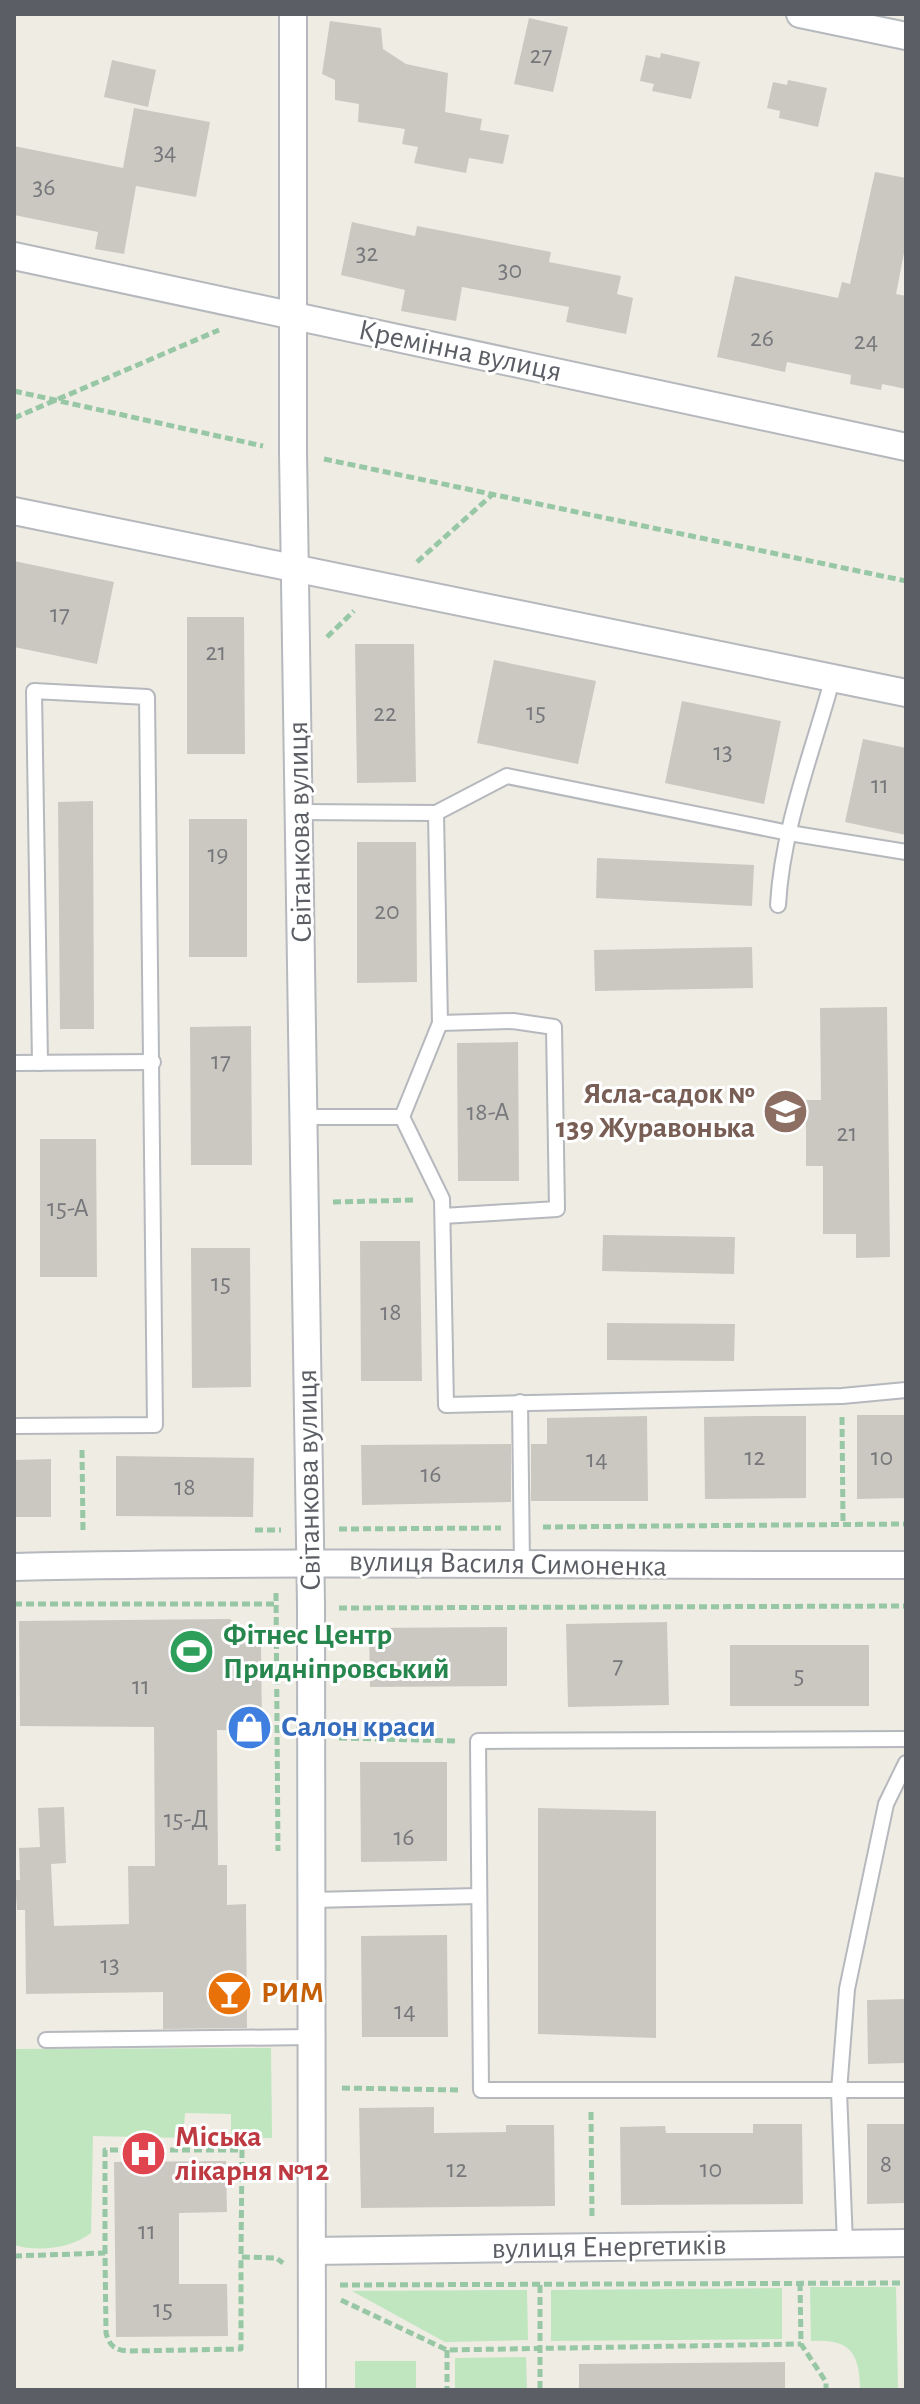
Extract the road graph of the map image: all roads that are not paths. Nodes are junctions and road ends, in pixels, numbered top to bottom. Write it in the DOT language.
graph roads {
  1 [pos="293,14"];
  2 [pos="800,14"];
  3 [pos="906,36"];
  4 [pos="14,256"];
  5 [pos="296,316"];
  6 [pos="906,447"];
  7 [pos="14,511"];
  8 [pos="296,569"];
  9 [pos="833,677"];
  10 [pos="906,693"];
  11 [pos="299,812"];
  12 [pos="436,813"];
  13 [pos="789,833"];
  14 [pos="906,852"];
  15 [pos="778,905"];
  16 [pos="440,1023"];
  17 [pos="153,1062"];
  18 [pos="14,1063"];
  19 [pos="40,1063"];
  20 [pos="304,1117"];
  21 [pos="402,1117"];
  22 [pos="443,1216"];
  23 [pos="906,1390"];
  24 [pos="520,1402"];
  25 [pos="14,1426"];
  26 [pos="310,1561"];
  27 [pos="906,1565"];
  28 [pos="522,1566"];
  29 [pos="14,1567"];
  30 [pos="906,1739"];
  31 [pos="906,1763"];
  32 [pos="478,1896"];
  33 [pos="312,1900"];
  34 [pos="311,2037"];
  35 [pos="46,2040"];
  36 [pos="906,2090"];
  37 [pos="839,2091"];
  38 [pos="906,2243"];
  39 [pos="845,2244"];
  40 [pos="312,2251"];
  41 [pos="312,2390"];
  1 -- 5 [label="street, Світанкова вулиця"];
  2 -- 3 [label="street"];
  4 -- 5 [label="street, Кремінна вулиця"];
  5 -- 6 [label="street, Кремінна вулиця"];
  5 -- 8 [label="street, Світанкова вулиця"];
  7 -- 8 [label="street"];
  8 -- 9 [label="street"];
  8 -- 11 [label="street, Світанкова вулиця"];
  9 -- 10 [label="street"];
  9 -- 13 [label="lane"];
  11 -- 12 [label="lane"];
  11 -- 20 [label="street, Світанкова вулиця"];
  12 -- 13 [label="lane"];
  12 -- 16 [label="lane"];
  13 -- 14 [label="lane"];
  13 -- 15 [label="lane"];
  16 -- 21 [label="lane"];
  16 -- 22 [label="lane"];
  17 -- 19 [label="lane"];
  17 -- 19 [label="lane"];
  17 -- 25 [label="lane"];
  18 -- 19 [label="lane"];
  20 -- 21 [label="lane"];
  20 -- 26 [label="street, Світанкова вулиця"];
  21 -- 22 [label="lane"];
  22 -- 24 [label="lane"];
  23 -- 24 [label="lane"];
  24 -- 28 [label="lane"];
  26 -- 28 [label="street, вулиця Василя Симоненка"];
  26 -- 29 [label="street, вулиця Василя Симоненка"];
  26 -- 33 [label="street, Світанкова вулиця"];
  27 -- 28 [label="street, вулиця Василя Симоненка"];
  30 -- 32 [label="lane"];
  31 -- 37 [label="lane"];
  32 -- 33 [label="lane"];
  32 -- 37 [label="lane"];
  33 -- 34 [label="street, Світанкова вулиця"];
  34 -- 35 [label="lane"];
  34 -- 40 [label="street, Світанкова вулиця"];
  36 -- 37 [label="lane"];
  37 -- 39 [label="lane"];
  38 -- 39 [label="street, вулиця Енергетиків"];
  39 -- 40 [label="street, вулиця Енергетиків"];
  40 -- 41 [label="street, Світанкова вулиця"];
}
